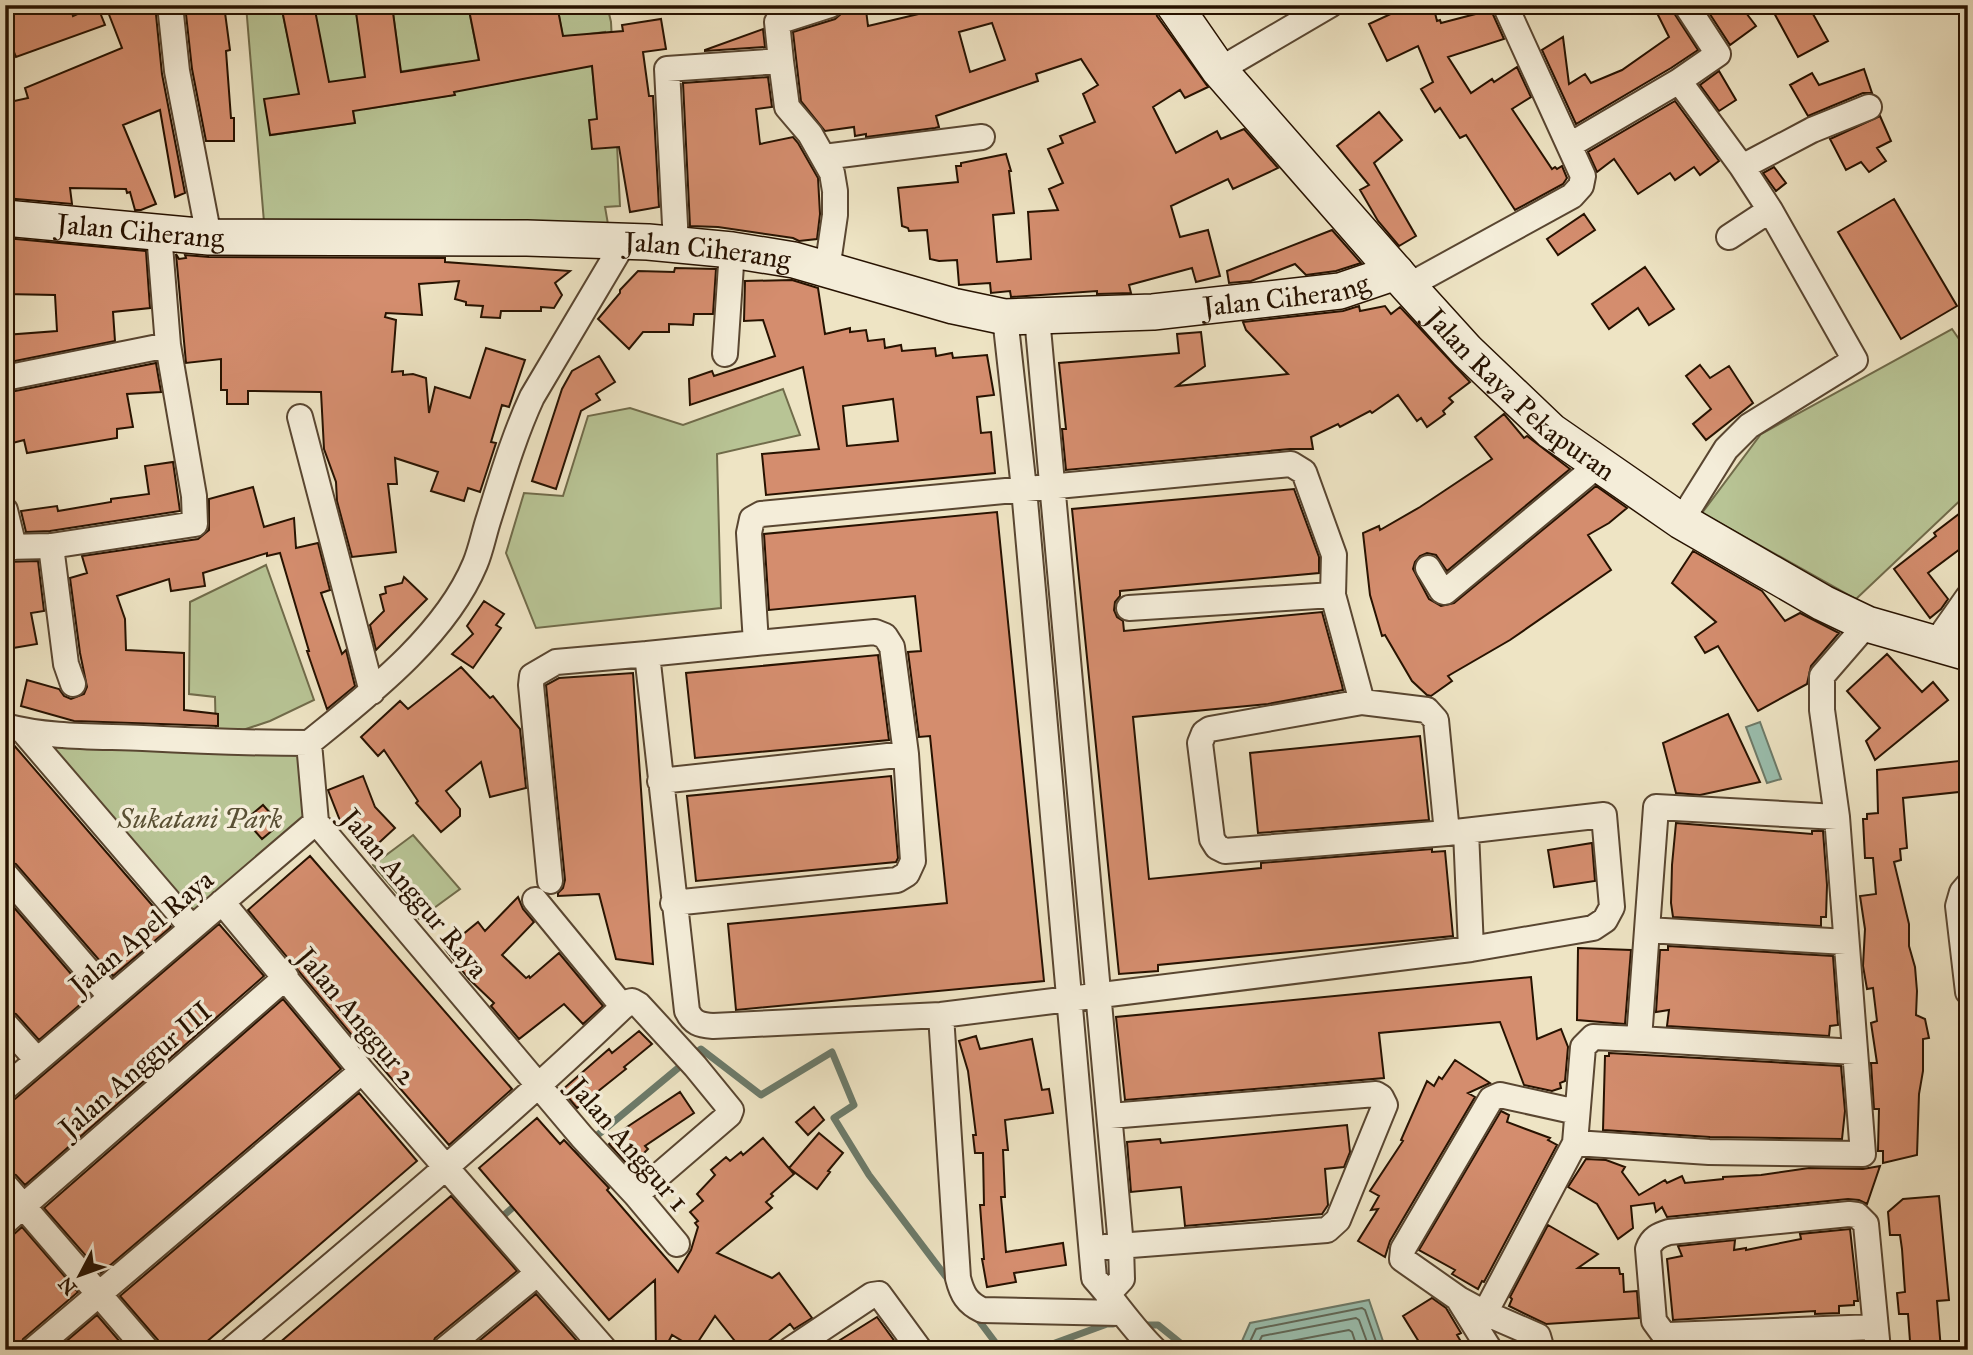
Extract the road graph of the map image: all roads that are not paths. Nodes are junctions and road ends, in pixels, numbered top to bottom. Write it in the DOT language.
graph roads {
  1 [pos="170,5"];
  2 [pos="830,5"];
  3 [pos="1174,5"];
  4 [pos="1330,5"];
  5 [pos="1505,5"];
  6 [pos="1686,5"];
  7 [pos="775,14"];
  8 [pos="781,61"];
  9 [pos="1219,69"];
  10 [pos="1679,81"];
  11 [pos="1870,107"];
  12 [pos="982,137"];
  13 [pos="1570,145"];
  14 [pos="824,157"];
  15 [pos="1742,167"];
  16 [pos="1770,211"];
  17 [pos="5,218"];
  18 [pos="159,233"];
  19 [pos="209,237"];
  20 [pos="1729,237"];
  21 [pos="624,242"];
  22 [pos="676,244"];
  23 [pos="732,250"];
  24 [pos="827,270"];
  25 [pos="1402,279"];
  26 [pos="1021,317"];
  27 [pos="168,345"];
  28 [pos="724,354"];
  29 [pos="5,378"];
  30 [pos="300,417"];
  31 [pos="1598,465"];
  32 [pos="1053,487"];
  33 [pos="1024,489"];
  34 [pos="5,510"];
  35 [pos="1681,521"];
  36 [pos="51,546"];
  37 [pos="9,547"];
  38 [pos="1428,568"];
  39 [pos="1333,595"];
  40 [pos="1968,597"];
  41 [pos="1129,608"];
  42 [pos="1867,624"];
  43 [pos="756,643"];
  44 [pos="1935,644"];
  45 [pos="1968,653"];
  46 [pos="647,654"];
  47 [pos="73,684"];
  48 [pos="373,692"];
  49 [pos="1362,702"];
  50 [pos="14,728"];
  51 [pos="309,743"];
  52 [pos="906,754"];
  53 [pos="660,781"];
  54 [pos="1836,817"];
  55 [pos="316,822"];
  56 [pos="1456,832"];
  57 [pos="5,874"];
  58 [pos="1968,885"];
  59 [pos="222,902"];
  60 [pos="673,903"];
  61 [pos="191,927"];
  62 [pos="1648,930"];
  63 [pos="1846,942"];
  64 [pos="1471,949"];
  65 [pos="286,977"];
  66 [pos="1968,992"];
  67 [pos="110,996"];
  68 [pos="1098,997"];
  69 [pos="1069,999"];
  70 [pos="623,1007"];
  71 [pos="941,1015"];
  72 [pos="5,1024"];
  73 [pos="1639,1039"];
  74 [pos="1855,1052"];
  75 [pos="37,1060"];
  76 [pos="362,1071"];
  77 [pos="539,1087"];
  78 [pos="5,1088"];
  79 [pos="1577,1112"];
  80 [pos="1110,1116"];
  81 [pos="1575,1143"];
  82 [pos="448,1167"];
  83 [pos="5,1185"];
  84 [pos="636,1195"];
  85 [pos="15,1214"];
  86 [pos="676,1243"];
  87 [pos="1121,1246"];
  88 [pos="1092,1249"];
  89 [pos="538,1273"];
  90 [pos="99,1292"];
  91 [pos="1459,1300"];
  92 [pos="1117,1308"];
  93 [pos="1485,1313"];
  94 [pos="1876,1338"];
  95 [pos="1152,1348"];
  96 [pos="33,1350"];
  97 [pos="147,1350"];
  98 [pos="232,1350"];
  99 [pos="444,1350"];
  100 [pos="605,1350"];
  101 [pos="790,1350"];
  102 [pos="920,1350"];
  103 [pos="1490,1350"];
  104 [pos="1530,1350"];
  1 -- 19 [label="street"];
  2 -- 7 [label="street"];
  3 -- 9 [label="street, Jalan Raya Pekapuran"];
  4 -- 9 [label="street"];
  5 -- 13 [label="street"];
  6 -- 10 [label="street"];
  7 -- 8 [label="street"];
  8 -- 14 [label="street"];
  8 -- 22 [label="street"];
  9 -- 25 [label="street, Jalan Raya Pekapuran"];
  10 -- 13 [label="street"];
  10 -- 15 [label="street"];
  11 -- 15 [label="street"];
  12 -- 14 [label="street"];
  13 -- 25 [label="street"];
  14 -- 24 [label="street"];
  15 -- 16 [label="street"];
  16 -- 20 [label="street"];
  16 -- 35 [label="street"];
  17 -- 18 [label="street, Jalan Ciherang"];
  18 -- 19 [label="street, Jalan Ciherang"];
  18 -- 27 [label="street"];
  19 -- 21 [label="street, Jalan Ciherang"];
  21 -- 22 [label="street, Jalan Ciherang"];
  21 -- 48 [label="street"];
  22 -- 23 [label="street, Jalan Ciherang"];
  23 -- 24 [label="street, Jalan Ciherang"];
  23 -- 28 [label="street"];
  24 -- 26 [label="street, Jalan Ciherang"];
  25 -- 26 [label="street, Jalan Ciherang"];
  25 -- 31 [label="street, Jalan Raya Pekapuran"];
  26 -- 32 [label="street"];
  26 -- 33 [label="street"];
  27 -- 29 [label="street"];
  27 -- 36 [label="street"];
  30 -- 48 [label="street"];
  31 -- 35 [label="street, Jalan Raya Pekapuran"];
  31 -- 38 [label="street"];
  32 -- 33 [label="street"];
  32 -- 39 [label="street"];
  32 -- 68 [label="street"];
  33 -- 43 [label="street"];
  33 -- 69 [label="street"];
  34 -- 37 [label="street"];
  35 -- 42 [label="street, Jalan Raya Pekapuran"];
  36 -- 37 [label="street"];
  36 -- 47 [label="street"];
  39 -- 41 [label="street"];
  39 -- 49 [label="street"];
  40 -- 44 [label="street"];
  42 -- 44 [label="street, Jalan Raya Pekapuran"];
  42 -- 54 [label="street"];
  43 -- 46 [label="street"];
  43 -- 52 [label="street"];
  44 -- 45 [label="street, Jalan Raya Pekapuran"];
  46 -- 53 [label="street"];
  46 -- 70 [label="street"];
  48 -- 51 [label="street"];
  49 -- 56 [label="street"];
  49 -- 56 [label="street"];
  50 -- 51 [label="street"];
  50 -- 61 [label="street"];
  51 -- 55 [label="street, Jalan Anggur Raya"];
  52 -- 53 [label="street"];
  52 -- 60 [label="street"];
  53 -- 60 [label="street"];
  54 -- 62 [label="street"];
  54 -- 63 [label="street"];
  55 -- 59 [label="street, Jalan Apel Raya"];
  55 -- 77 [label="street, Jalan Anggur Raya"];
  56 -- 64 [label="street"];
  56 -- 64 [label="street"];
  57 -- 67 [label="street"];
  58 -- 66 [label="street"];
  59 -- 61 [label="street, Jalan Apel Raya"];
  59 -- 65 [label="street, Jalan Anggur 2"];
  60 -- 71 [label="street"];
  61 -- 67 [label="street, Jalan Apel Raya"];
  62 -- 63 [label="street"];
  62 -- 73 [label="street"];
  63 -- 74 [label="street"];
  64 -- 68 [label="street"];
  65 -- 76 [label="street, Jalan Anggur 2"];
  65 -- 85 [label="street, Jalan Anggur III"];
  67 -- 75 [label="street, Jalan Apel Raya"];
  68 -- 69 [label="street"];
  68 -- 80 [label="street"];
  69 -- 71 [label="street"];
  69 -- 88 [label="street"];
  70 -- 77 [label="street"];
  70 -- 84 [label="street"];
  71 -- 92 [label="street"];
  72 -- 75 [label="street"];
  73 -- 74 [label="street"];
  73 -- 79 [label="street"];
  74 -- 81 [label="street"];
  75 -- 78 [label="street, Jalan Apel Raya"];
  76 -- 82 [label="street, Jalan Anggur 2"];
  76 -- 90 [label="street"];
  77 -- 82 [label="street"];
  77 -- 84 [label="street, Jalan Anggur 1"];
  79 -- 81 [label="street"];
  79 -- 91 [label="street"];
  80 -- 87 [label="street"];
  80 -- 87 [label="street"];
  81 -- 93 [label="street"];
  82 -- 89 [label="street, Jalan Anggur 2"];
  82 -- 98 [label="street"];
  83 -- 85 [label="street"];
  84 -- 86 [label="street, Jalan Anggur 1"];
  85 -- 90 [label="street"];
  87 -- 88 [label="street"];
  87 -- 92 [label="street"];
  88 -- 92 [label="street"];
  89 -- 99 [label="street"];
  89 -- 100 [label="street, Jalan Anggur 2"];
  90 -- 96 [label="street"];
  90 -- 97 [label="street"];
  91 -- 93 [label="street"];
  91 -- 103 [label="street"];
  92 -- 95 [label="street"];
  93 -- 104 [label="street"];
  94 -- 94 [label="street"];
  101 -- 102 [label="street"];
}
